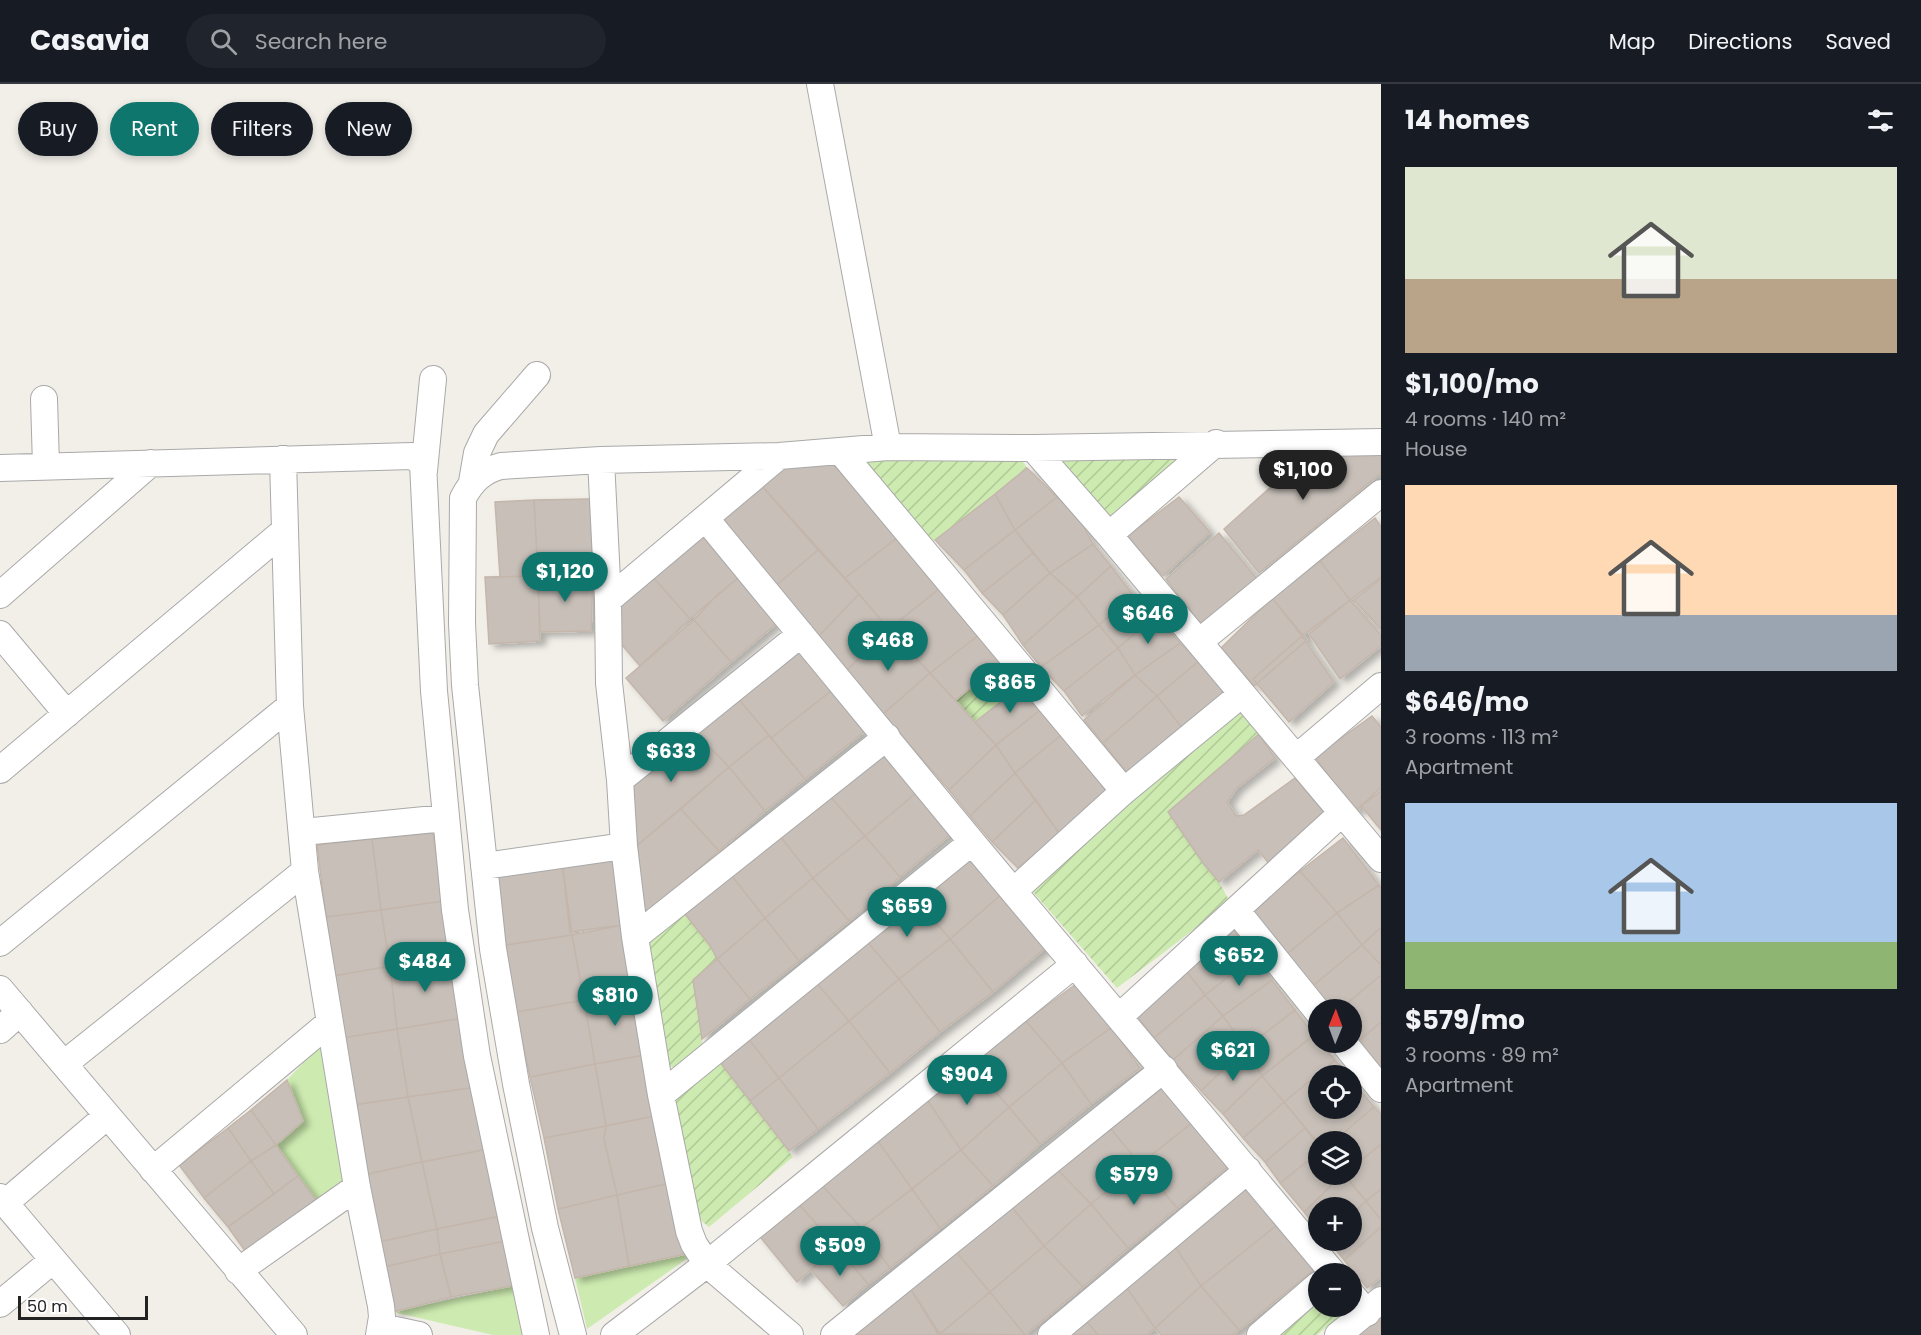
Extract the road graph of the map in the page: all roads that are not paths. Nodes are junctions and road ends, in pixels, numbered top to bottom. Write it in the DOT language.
graph roads {
  1 [pos="820,84"];
  2 [pos="537,375"];
  3 [pos="433,379"];
  4 [pos="44,399"];
  5 [pos="1381,442"];
  6 [pos="1216,443"];
  7 [pos="888,447"];
  8 [pos="1033,448"];
  9 [pos="841,452"];
  10 [pos="779,456"];
  11 [pos="283,459"];
  12 [pos="601,460"];
  13 [pos="151,463"];
  14 [pos="46,465"];
  15 [pos="0,468"];
  16 [pos="424,471"];
  17 [pos="467,490"];
  18 [pos="1381,493"];
  19 [pos="425,499"];
  20 [pos="706,519"];
  21 [pos="284,531"];
  22 [pos="1109,535"];
  23 [pos="0,595"];
  24 [pos="608,600"];
  25 [pos="0,634"];
  26 [pos="801,634"];
  27 [pos="1199,642"];
  28 [pos="1381,686"];
  29 [pos="1242,694"];
  30 [pos="290,706"];
  31 [pos="67,714"];
  32 [pos="887,737"];
  33 [pos="1296,758"];
  34 [pos="0,770"];
  35 [pos="620,780"];
  36 [pos="1124,791"];
  37 [pos="1342,813"];
  38 [pos="445,818"];
  39 [pos="303,832"];
  40 [pos="972,842"];
  41 [pos="624,846"];
  42 [pos="1381,859"];
  43 [pos="484,866"];
  44 [pos="305,871"];
  45 [pos="1015,890"];
  46 [pos="1236,910"];
  47 [pos="635,937"];
  48 [pos="0,943"];
  49 [pos="493,949"];
  50 [pos="461,956"];
  51 [pos="1075,964"];
  52 [pos="0,989"];
  53 [pos="1308,1000"];
  54 [pos="20,1012"];
  55 [pos="1120,1016"];
  56 [pos="328,1023"];
  57 [pos="0,1030"];
  58 [pos="1352,1053"];
  59 [pos="64,1064"];
  60 [pos="1164,1069"];
  61 [pos="1381,1089"];
  62 [pos="661,1095"];
  63 [pos="107,1116"];
  64 [pos="153,1170"];
  65 [pos="1248,1170"];
  66 [pos="357,1187"];
  67 [pos="3,1200"];
  68 [pos="53,1260"];
  69 [pos="1319,1263"];
  70 [pos="707,1264"];
  71 [pos="238,1271"];
  72 [pos="1308,1294"];
  73 [pos="1366,1302"];
  74 [pos="0,1304"];
  75 [pos="380,1331"];
  76 [pos="117,1335"];
  77 [pos="294,1335"];
  78 [pos="419,1335"];
  79 [pos="536,1335"];
  80 [pos="573,1335"];
  81 [pos="614,1335"];
  82 [pos="790,1335"];
  83 [pos="834,1335"];
  84 [pos="1051,1335"];
  85 [pos="1260,1335"];
  86 [pos="1338,1335"];
  1 -- 7 [label="street"];
  2 -- 17 [label="street"];
  3 -- 16 [label="street"];
  4 -- 14 [label="street"];
  5 -- 6 [label="street"];
  6 -- 8 [label="street"];
  6 -- 22 [label="street"];
  7 -- 8 [label="street"];
  7 -- 9 [label="street"];
  8 -- 22 [label="street"];
  9 -- 10 [label="street"];
  9 -- 36 [label="street"];
  10 -- 12 [label="street"];
  10 -- 20 [label="street"];
  11 -- 13 [label="street"];
  11 -- 16 [label="street"];
  11 -- 21 [label="street"];
  12 -- 17 [label="street"];
  12 -- 24 [label="street"];
  13 -- 14 [label="street"];
  13 -- 23 [label="street"];
  14 -- 15 [label="street"];
  16 -- 19 [label="street"];
  17 -- 19 [label="street"];
  17 -- 43 [label="street"];
  18 -- 27 [label="street"];
  19 -- 38 [label="street"];
  20 -- 24 [label="street"];
  20 -- 26 [label="street"];
  21 -- 30 [label="street"];
  21 -- 31 [label="street"];
  22 -- 27 [label="street"];
  24 -- 35 [label="street"];
  25 -- 31 [label="street"];
  26 -- 32 [label="street"];
  26 -- 35 [label="street"];
  27 -- 29 [label="street"];
  28 -- 33 [label="street"];
  29 -- 33 [label="street"];
  29 -- 36 [label="street"];
  30 -- 39 [label="street"];
  30 -- 48 [label="street"];
  31 -- 34 [label="street"];
  32 -- 40 [label="street"];
  32 -- 47 [label="street"];
  33 -- 37 [label="street"];
  35 -- 41 [label="street"];
  36 -- 45 [label="street"];
  37 -- 42 [label="street"];
  37 -- 46 [label="street"];
  38 -- 39 [label="street"];
  38 -- 50 [label="street"];
  39 -- 44 [label="street"];
  40 -- 45 [label="street"];
  40 -- 62 [label="street"];
  41 -- 43 [label="street"];
  41 -- 47 [label="street"];
  43 -- 49 [label="street"];
  44 -- 56 [label="street"];
  44 -- 59 [label="street"];
  45 -- 51 [label="street"];
  46 -- 53 [label="street"];
  46 -- 55 [label="street"];
  47 -- 62 [label="street"];
  49 -- 50 [label="street"];
  49 -- 80 [label="street"];
  50 -- 79 [label="street"];
  51 -- 55 [label="street"];
  51 -- 70 [label="street"];
  52 -- 54 [label="street"];
  54 -- 57 [label="street"];
  54 -- 59 [label="street"];
  55 -- 60 [label="street"];
  56 -- 64 [label="street"];
  56 -- 66 [label="street"];
  58 -- 61 [label="street"];
  59 -- 63 [label="street"];
  60 -- 65 [label="street"];
  60 -- 83 [label="street"];
  62 -- 70 [label="street"];
  63 -- 64 [label="street"];
  63 -- 67 [label="street"];
  64 -- 71 [label="street"];
  65 -- 69 [label="street"];
  65 -- 84 [label="street"];
  66 -- 71 [label="street"];
  66 -- 75 [label="street"];
  67 -- 68 [label="street"];
  68 -- 74 [label="street"];
  68 -- 76 [label="street"];
  70 -- 81 [label="street"];
  70 -- 82 [label="street"];
  71 -- 77 [label="street"];
  72 -- 85 [label="street"];
  73 -- 86 [label="street"];
  75 -- 78 [label="street"];
}
